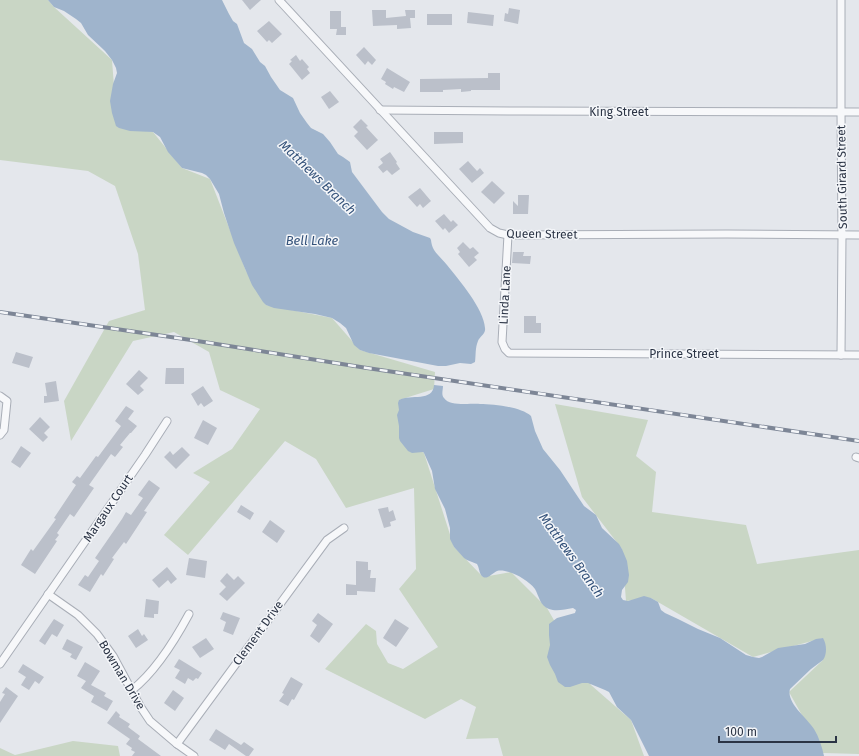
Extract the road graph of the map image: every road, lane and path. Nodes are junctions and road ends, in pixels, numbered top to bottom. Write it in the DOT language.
graph roads {
  1 [pos="279,0"];
  2 [pos="841,0"];
  3 [pos="380,110"];
  4 [pos="841,112"];
  5 [pos="859,112"];
  6 [pos="508,235"];
  7 [pos="842,236"];
  8 [pos="859,236"];
  9 [pos="509,353"];
  10 [pos="841,355"];
  11 [pos="859,355"];
  12 [pos="0,396"];
  13 [pos="167,421"];
  14 [pos="0,435"];
  15 [pos="344,528"];
  16 [pos="48,594"];
  17 [pos="190,614"];
  18 [pos="0,664"];
  19 [pos="132,690"];
  20 [pos="177,744"];
  21 [pos="194,756"];
  1 -- 3 [label="street, Queen Street"];
  2 -- 4 [label="street, South Girard Street"];
  3 -- 4 [label="street, King Street"];
  3 -- 6 [label="street, Queen Street"];
  4 -- 5 [label="street, King Street"];
  4 -- 7 [label="street, South Girard Street"];
  6 -- 7 [label="street, Queen Street"];
  6 -- 9 [label="street, Linda Lane"];
  7 -- 8 [label="street, Queen Street"];
  7 -- 10 [label="street, South Girard Street"];
  9 -- 10 [label="street, Prince Street"];
  10 -- 11 [label="street, Prince Street"];
  12 -- 14 [label="street"];
  13 -- 16 [label="street, Margaux Court"];
  15 -- 20 [label="street, Clement Drive"];
  16 -- 18 [label="street, Margaux Court"];
  16 -- 19 [label="street, Bowman Drive"];
  17 -- 19 [label="street"];
  19 -- 20 [label="street, Bowman Drive"];
  20 -- 21 [label="street, Bowman Drive"];
}
